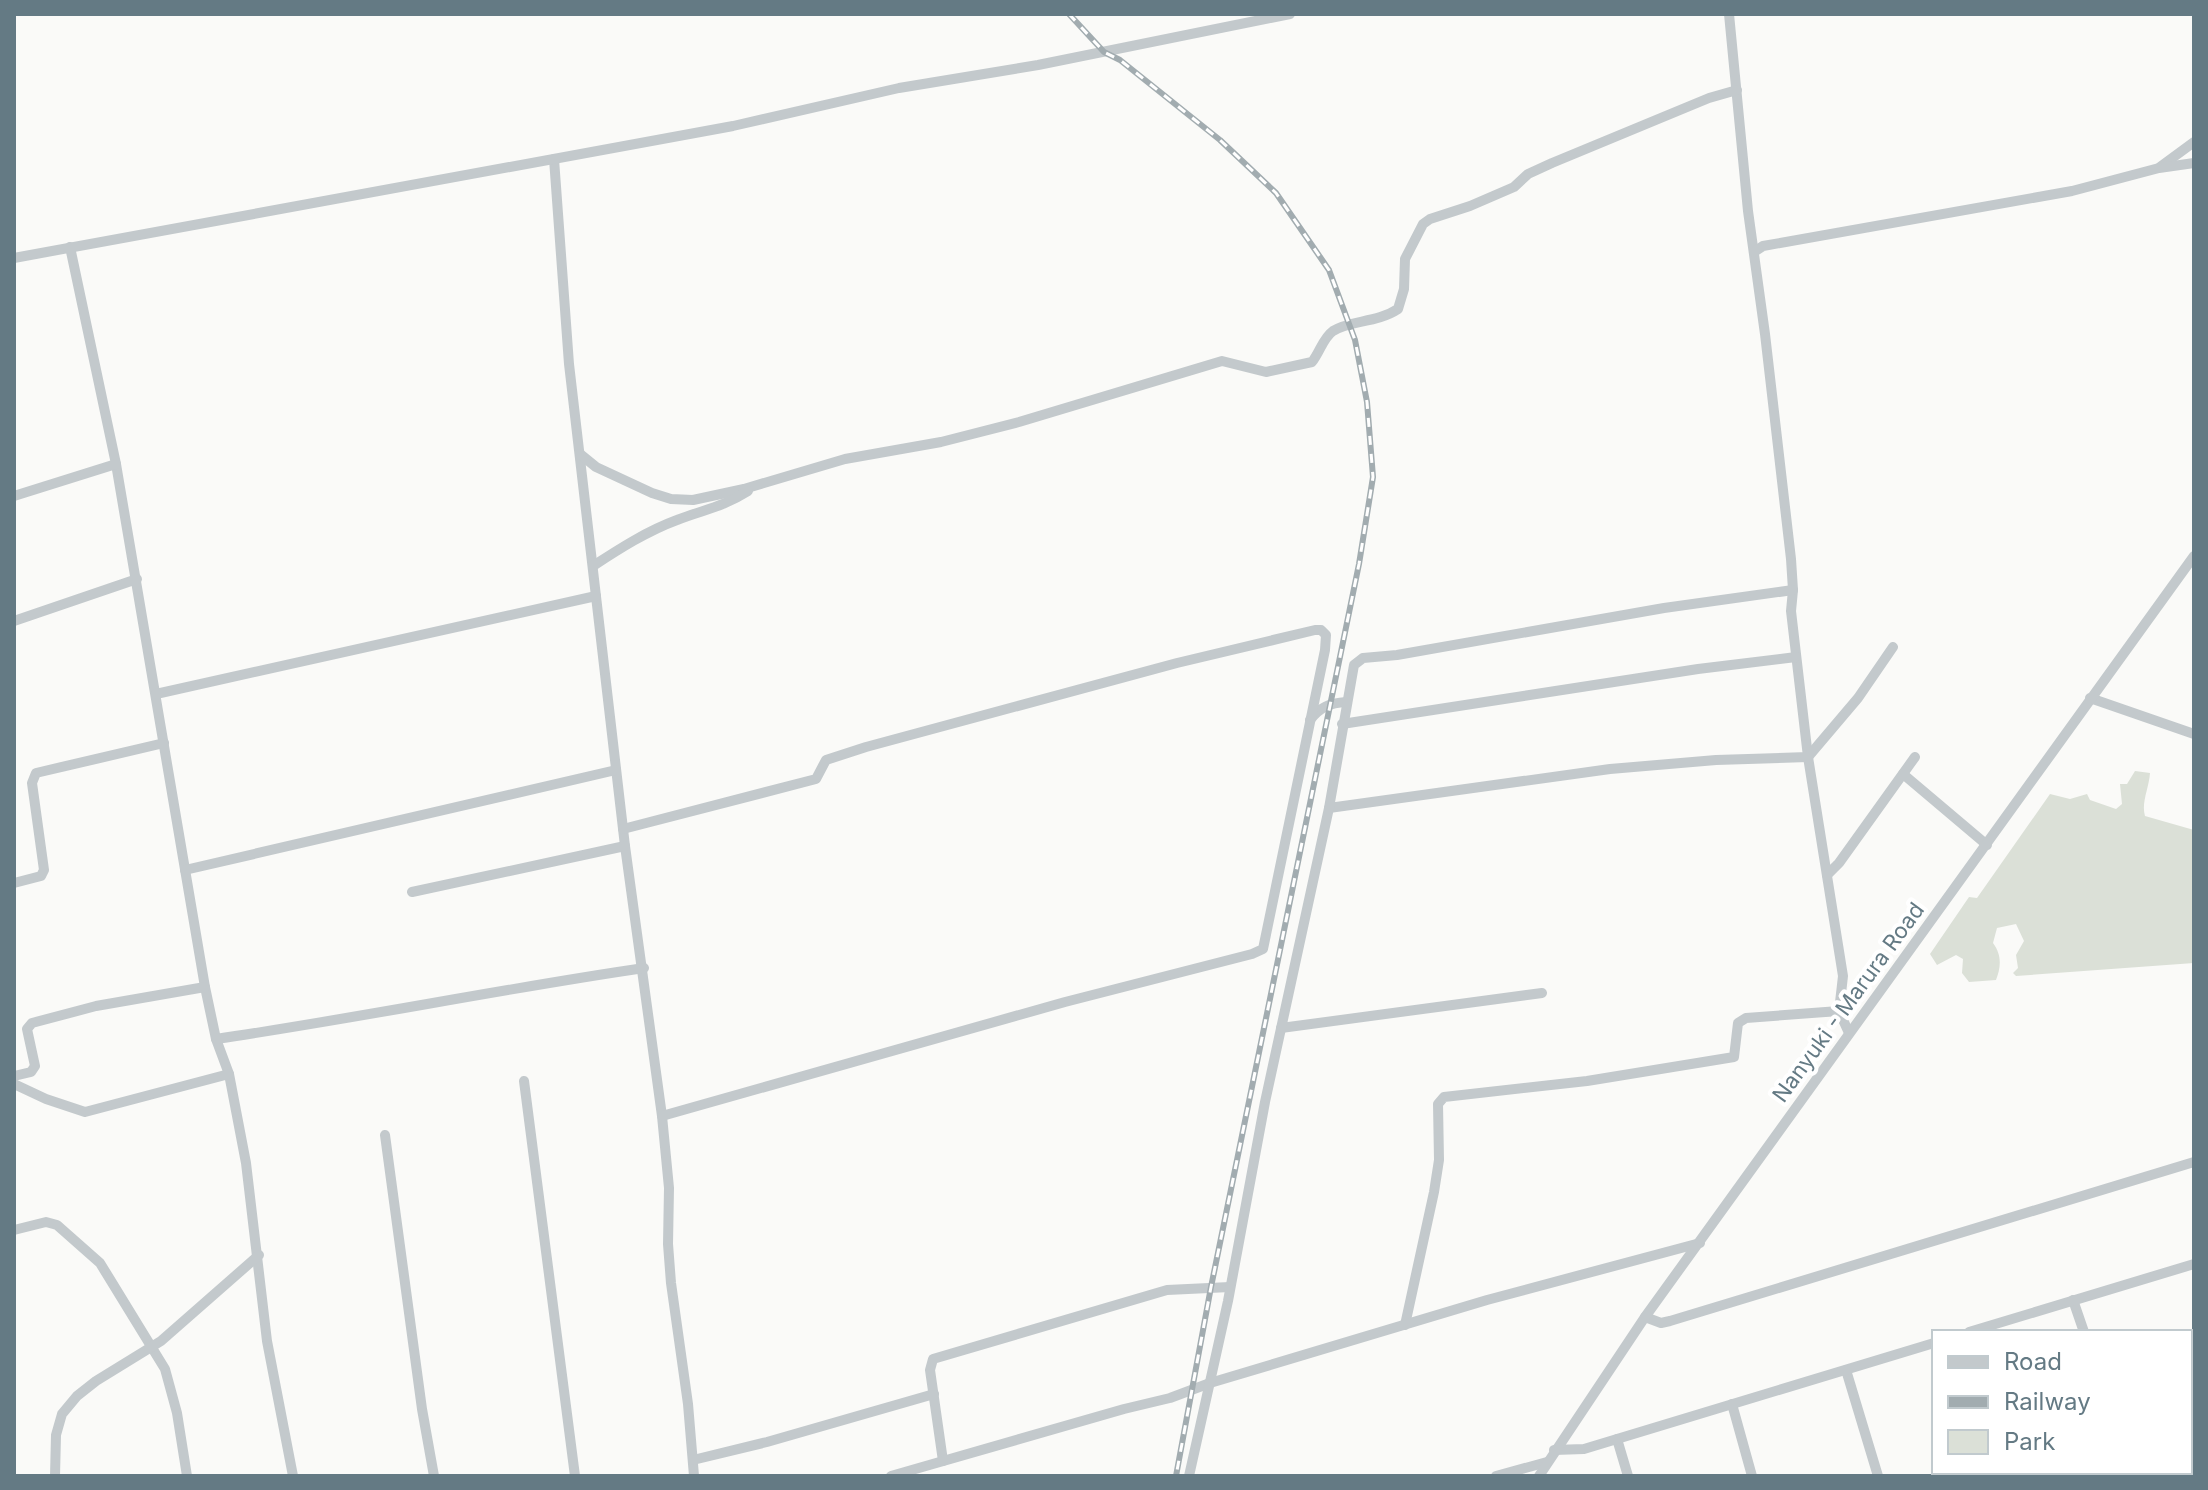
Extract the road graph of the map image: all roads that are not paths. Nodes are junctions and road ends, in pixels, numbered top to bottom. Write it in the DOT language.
graph roads {
  1 [pos="1290,14"];
  2 [pos="1729,14"];
  3 [pos="1737,90"];
  4 [pos="2194,142"];
  5 [pos="554,159"];
  6 [pos="2194,163"];
  7 [pos="2159,168"];
  8 [pos="70,247"];
  9 [pos="1754,252"];
  10 [pos="14,258"];
  11 [pos="580,454"];
  12 [pos="116,464"];
  13 [pos="760,484"];
  14 [pos="14,496"];
  15 [pos="2194,556"];
  16 [pos="593,566"];
  17 [pos="137,579"];
  18 [pos="1793,590"];
  19 [pos="596,596"];
  20 [pos="14,621"];
  21 [pos="1893,647"];
  22 [pos="1796,657"];
  23 [pos="156,694"];
  24 [pos="2090,698"];
  25 [pos="1346,702"];
  26 [pos="1308,722"];
  27 [pos="1342,724"];
  28 [pos="2194,734"];
  29 [pos="164,743"];
  30 [pos="1808,757"];
  31 [pos="1915,757"];
  32 [pos="616,770"];
  33 [pos="1903,774"];
  34 [pos="1329,808"];
  35 [pos="623,829"];
  36 [pos="1987,845"];
  37 [pos="625,846"];
  38 [pos="185,870"];
  39 [pos="1827,875"];
  40 [pos="14,883"];
  41 [pos="412,892"];
  42 [pos="644,968"];
  43 [pos="205,987"];
  44 [pos="1542,993"];
  45 [pos="1839,1011"];
  46 [pos="1281,1028"];
  47 [pos="1849,1033"];
  48 [pos="216,1039"];
  49 [pos="229,1074"];
  50 [pos="14,1076"];
  51 [pos="524,1081"];
  52 [pos="14,1084"];
  53 [pos="662,1116"];
  54 [pos="385,1135"];
  55 [pos="2194,1162"];
  56 [pos="14,1230"];
  57 [pos="1700,1243"];
  58 [pos="259,1255"];
  59 [pos="2193,1267"];
  60 [pos="1230,1287"];
  61 [pos="2073,1300"];
  62 [pos="1645,1317"];
  63 [pos="1405,1325"];
  64 [pos="1976,1330"];
  65 [pos="2083,1330"];
  66 [pos="1932,1344"];
  67 [pos="152,1346"];
  68 [pos="1846,1370"];
  69 [pos="1210,1383"];
  70 [pos="934,1394"];
  71 [pos="1732,1404"];
  72 [pos="1617,1439"];
  73 [pos="1554,1450"];
  74 [pos="693,1460"];
  75 [pos="943,1461"];
  76 [pos="1547,1462"];
  77 [pos="55,1476"];
  78 [pos="187,1476"];
  79 [pos="293,1476"];
  80 [pos="434,1476"];
  81 [pos="575,1476"];
  82 [pos="694,1476"];
  83 [pos="891,1476"];
  84 [pos="1189,1476"];
  85 [pos="1496,1476"];
  86 [pos="1539,1476"];
  87 [pos="1628,1476"];
  88 [pos="1752,1476"];
  89 [pos="1878,1476"];
  1 -- 5 [label="street"];
  2 -- 3 [label="street"];
  3 -- 9 [label="street"];
  3 -- 13 [label="street"];
  4 -- 7 [label="street"];
  5 -- 8 [label="street"];
  5 -- 11 [label="street"];
  6 -- 7 [label="street"];
  7 -- 9 [label="street"];
  8 -- 10 [label="street"];
  8 -- 12 [label="street"];
  9 -- 18 [label="street"];
  11 -- 13 [label="street"];
  11 -- 16 [label="street"];
  12 -- 14 [label="street"];
  12 -- 17 [label="street"];
  13 -- 16 [label="street"];
  15 -- 24 [label="street, Nanyuki - Marura Road"];
  16 -- 19 [label="street"];
  17 -- 20 [label="street"];
  17 -- 23 [label="street"];
  18 -- 22 [label="street"];
  18 -- 25 [label="street"];
  19 -- 23 [label="street"];
  19 -- 32 [label="street"];
  21 -- 30 [label="street"];
  22 -- 27 [label="street"];
  22 -- 30 [label="street"];
  23 -- 29 [label="street"];
  24 -- 28 [label="street"];
  24 -- 36 [label="street, Nanyuki - Marura Road"];
  25 -- 26 [label="street"];
  25 -- 27 [label="street"];
  26 -- 35 [label="street"];
  26 -- 53 [label="street"];
  27 -- 34 [label="street"];
  29 -- 38 [label="street"];
  29 -- 40 [label="street"];
  30 -- 34 [label="street"];
  30 -- 39 [label="street"];
  31 -- 33 [label="street"];
  32 -- 35 [label="street"];
  32 -- 38 [label="street"];
  33 -- 36 [label="street"];
  33 -- 39 [label="street"];
  34 -- 46 [label="street"];
  35 -- 37 [label="street"];
  36 -- 47 [label="street, Nanyuki - Marura Road"];
  37 -- 41 [label="street"];
  37 -- 42 [label="street"];
  38 -- 43 [label="street"];
  39 -- 45 [label="street"];
  42 -- 48 [label="street"];
  42 -- 53 [label="street"];
  43 -- 48 [label="street"];
  43 -- 50 [label="street"];
  44 -- 46 [label="street"];
  45 -- 47 [label="street"];
  45 -- 63 [label="street"];
  46 -- 60 [label="street"];
  47 -- 57 [label="street, Nanyuki - Marura Road"];
  48 -- 49 [label="street"];
  49 -- 52 [label="street"];
  49 -- 58 [label="street"];
  51 -- 81 [label="street"];
  53 -- 74 [label="street"];
  54 -- 80 [label="street"];
  55 -- 62 [label="street"];
  56 -- 67 [label="street"];
  57 -- 62 [label="street, Nanyuki - Marura Road"];
  57 -- 63 [label="street"];
  58 -- 67 [label="street"];
  58 -- 79 [label="street"];
  59 -- 61 [label="street"];
  60 -- 69 [label="street"];
  60 -- 70 [label="street"];
  61 -- 64 [label="street"];
  61 -- 65 [label="street"];
  62 -- 73 [label="street, Nanyuki - Marura Road"];
  63 -- 69 [label="street"];
  66 -- 68 [label="street"];
  67 -- 77 [label="street"];
  67 -- 78 [label="street"];
  68 -- 71 [label="street"];
  68 -- 89 [label="street"];
  69 -- 75 [label="street"];
  69 -- 84 [label="street"];
  70 -- 74 [label="street"];
  70 -- 75 [label="street"];
  71 -- 72 [label="street"];
  71 -- 88 [label="street"];
  72 -- 73 [label="street"];
  72 -- 87 [label="street"];
  73 -- 76 [label="street, Nanyuki - Marura Road"];
  74 -- 82 [label="street"];
  75 -- 83 [label="street"];
  76 -- 85 [label="street"];
  76 -- 86 [label="street, Nanyuki - Marura Road"];
}
